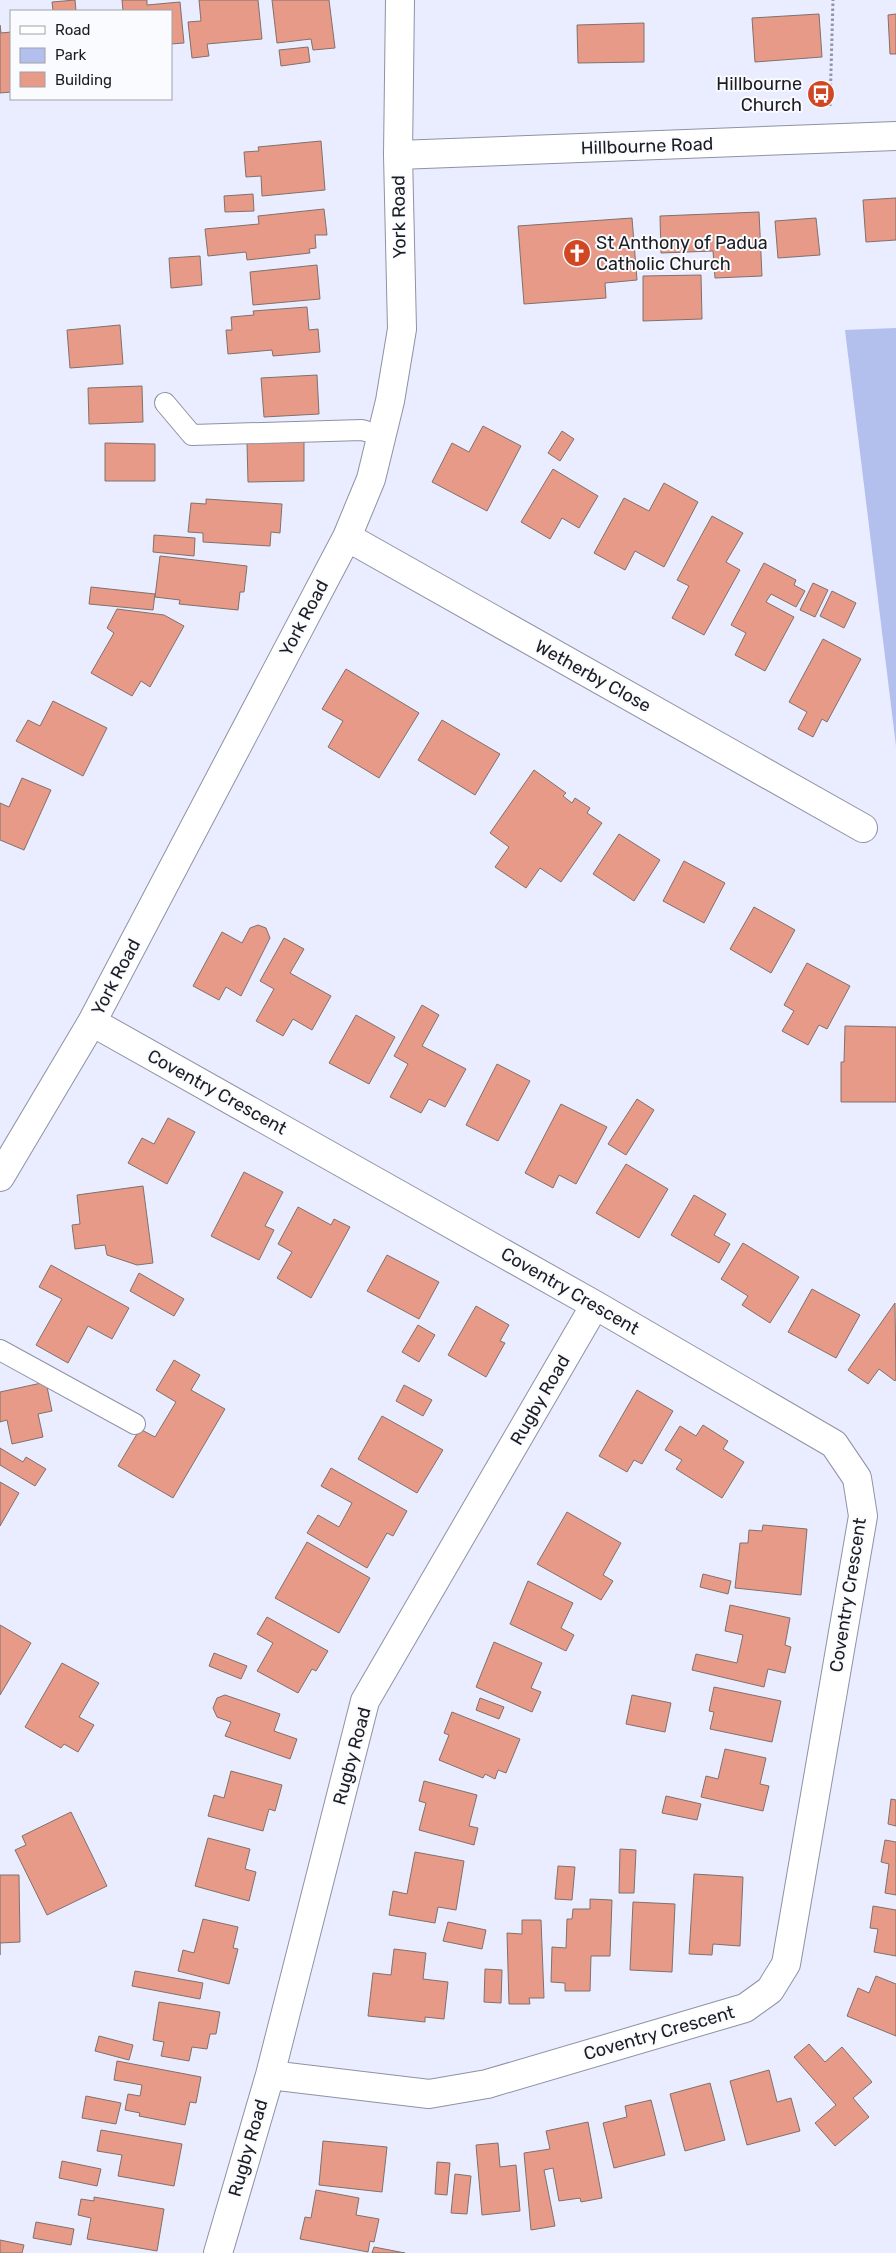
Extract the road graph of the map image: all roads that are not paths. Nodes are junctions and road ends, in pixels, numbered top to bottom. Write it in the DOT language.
graph roads {
  1 [pos="400,0"];
  2 [pos="896,136"];
  3 [pos="398,155"];
  4 [pos="165,403"];
  5 [pos="382,436"];
  6 [pos="346,537"];
  7 [pos="863,828"];
  8 [pos="92,1022"];
  9 [pos="0,1177"];
  10 [pos="595,1305"];
  11 [pos="0,1350"];
  12 [pos="135,1424"];
  13 [pos="270,2075"];
  14 [pos="218,2253"];
  1 -- 3 [label="street, York Road"];
  2 -- 3 [label="street, Hillbourne Road"];
  3 -- 5 [label="street, York Road"];
  4 -- 5 [label="lane"];
  5 -- 6 [label="street, York Road"];
  6 -- 7 [label="street, Wetherby Close"];
  6 -- 8 [label="street, York Road"];
  8 -- 9 [label="street, York Road"];
  8 -- 10 [label="street, Coventry Crescent"];
  10 -- 13 [label="street, Rugby Road"];
  10 -- 13 [label="street, Coventry Crescent"];
  11 -- 12 [label="lane"];
  13 -- 14 [label="street, Rugby Road"];
}
